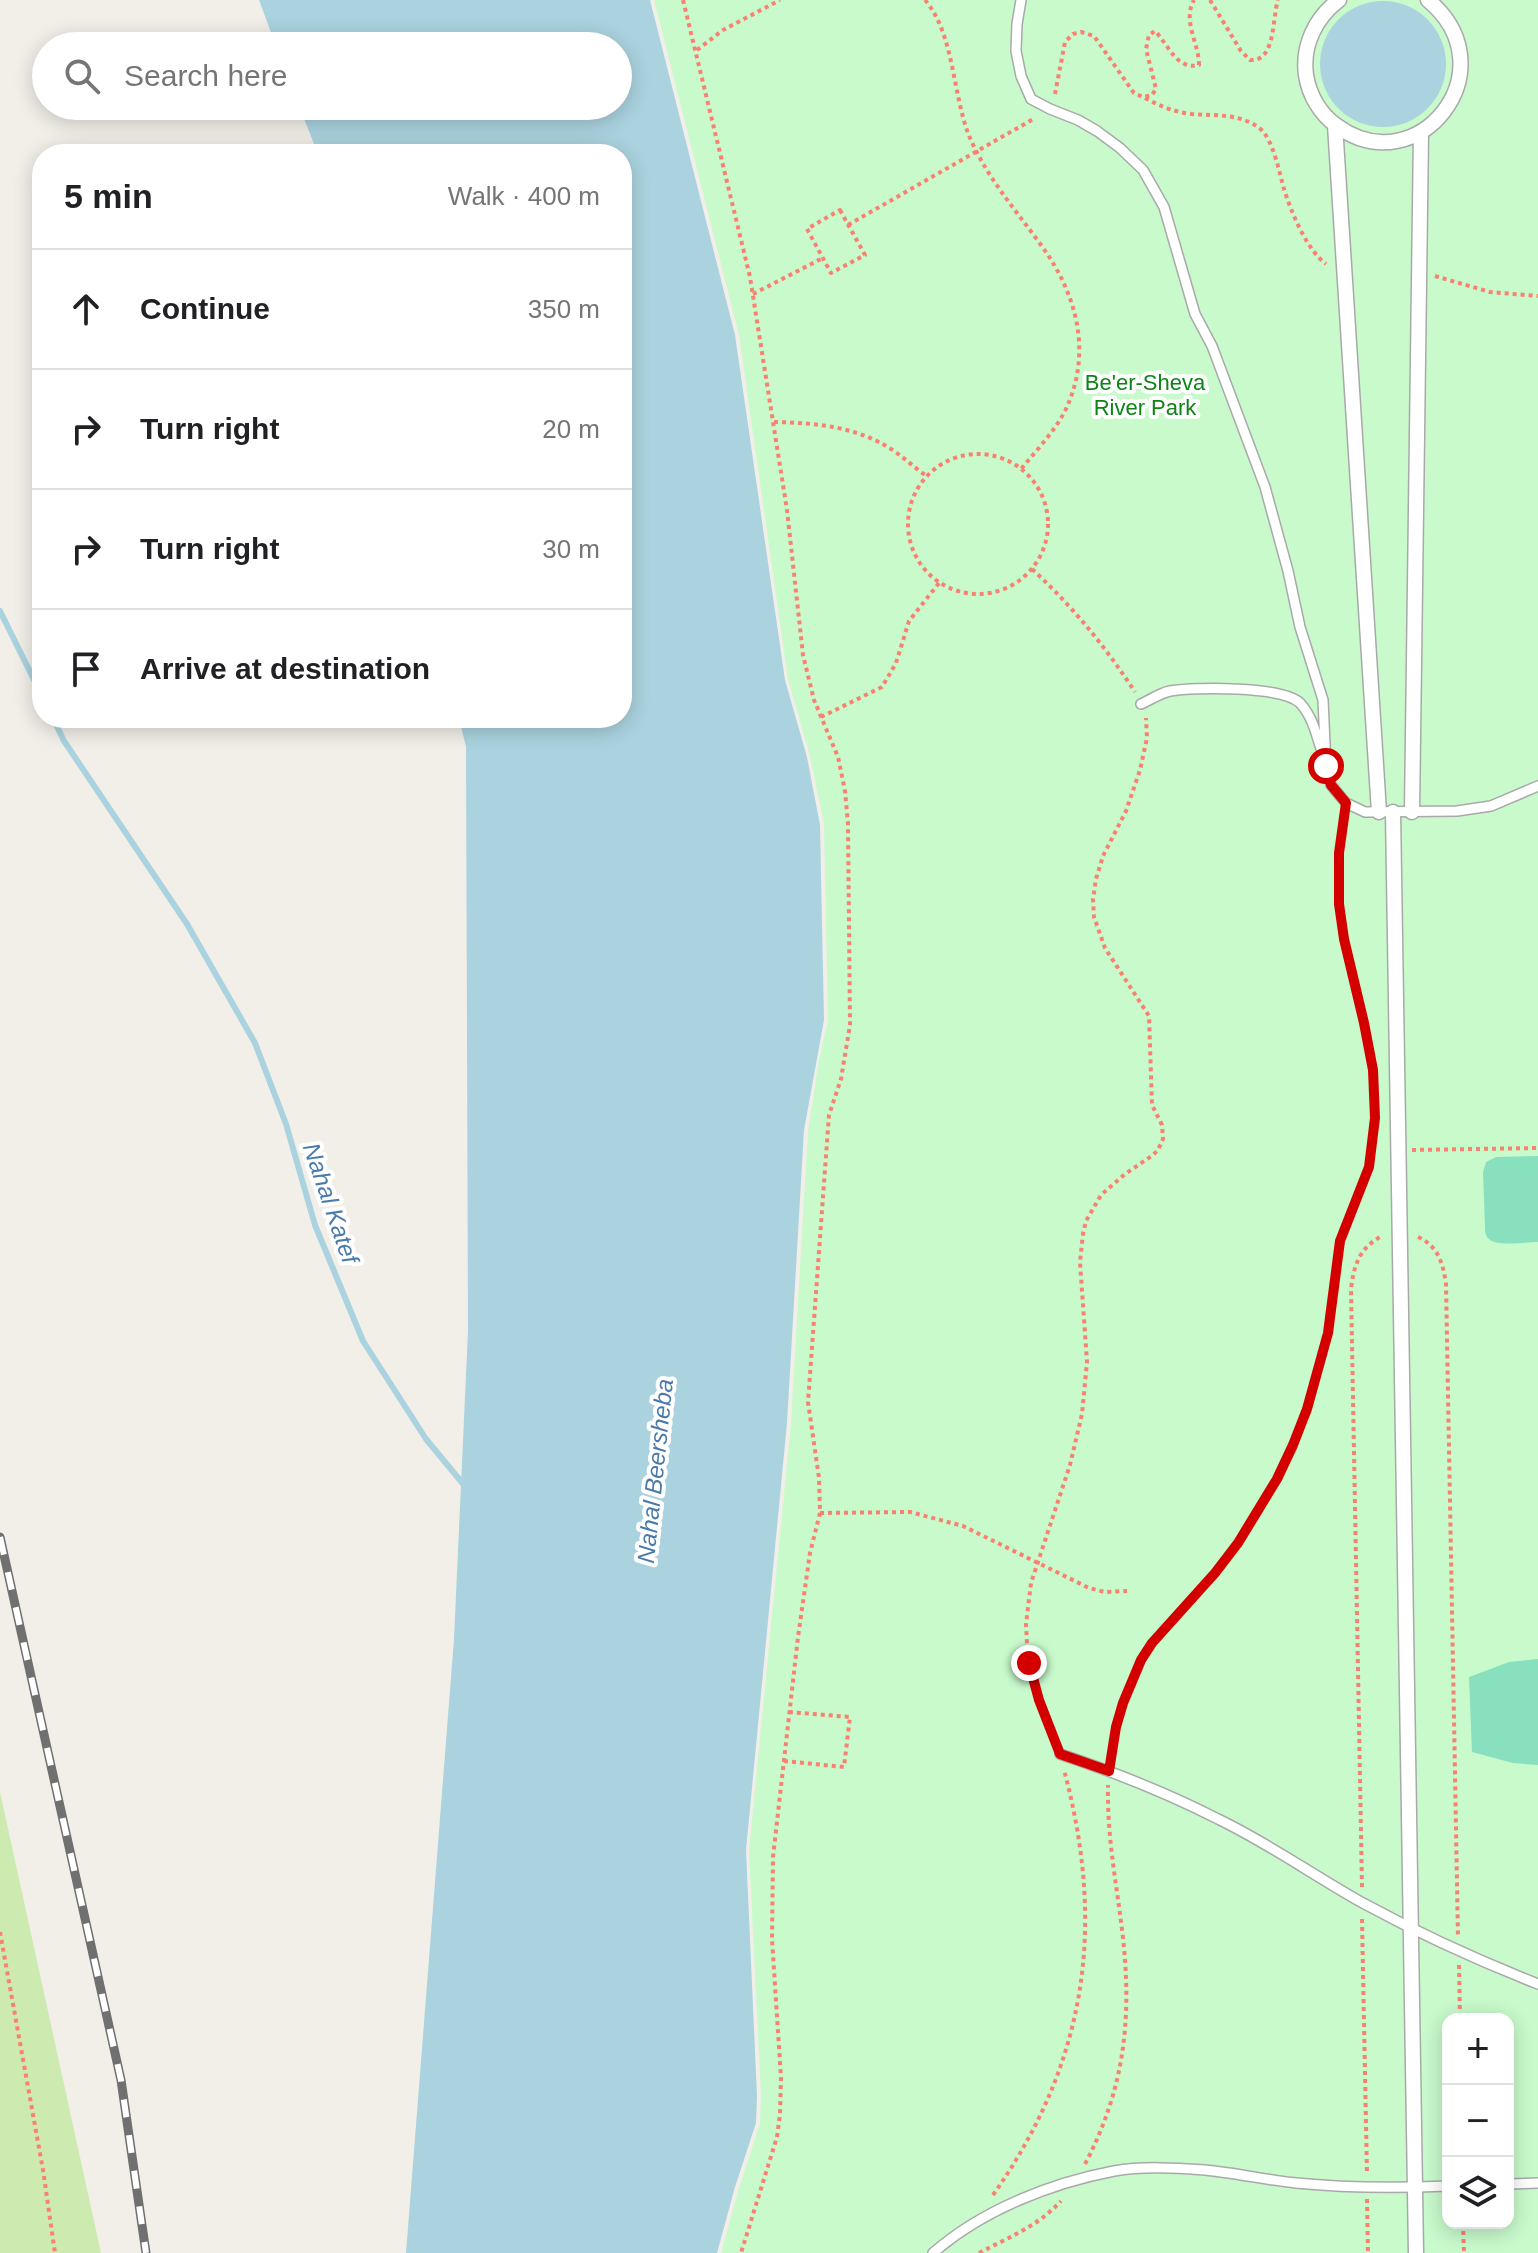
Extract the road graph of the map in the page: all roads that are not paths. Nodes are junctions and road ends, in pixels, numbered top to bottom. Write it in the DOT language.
graph roads {
  1 [pos="1021,0"];
  2 [pos="1339,0"];
  3 [pos="1428,0"];
  4 [pos="1335,125"];
  5 [pos="1421,132"];
  6 [pos="1141,704"];
  7 [pos="1326,766"];
  8 [pos="1538,786"];
  9 [pos="1386,812"];
  10 [pos="1412,812"];
  11 [pos="1060,1754"];
  12 [pos="1411,1927"];
  13 [pos="1538,1984"];
  14 [pos="1538,2183"];
  15 [pos="1514,2184"];
  16 [pos="1442,2186"];
  17 [pos="1415,2188"];
  18 [pos="933,2253"];
  19 [pos="1416,2253"];
  1 -- 7 [label="lane"];
  2 -- 4 [label="street"];
  3 -- 5 [label="street"];
  4 -- 5 [label="street"];
  4 -- 9 [label="street"];
  5 -- 10 [label="street"];
  6 -- 7 [label="lane"];
  7 -- 9 [label="lane"];
  8 -- 10 [label="lane"];
  9 -- 10 [label="lane"];
  9 -- 12 [label="street"];
  11 -- 12 [label="lane"];
  12 -- 13 [label="lane"];
  12 -- 17 [label="street"];
  14 -- 15 [label="lane"];
  16 -- 17 [label="lane"];
  17 -- 18 [label="lane"];
  17 -- 19 [label="street"];
}
